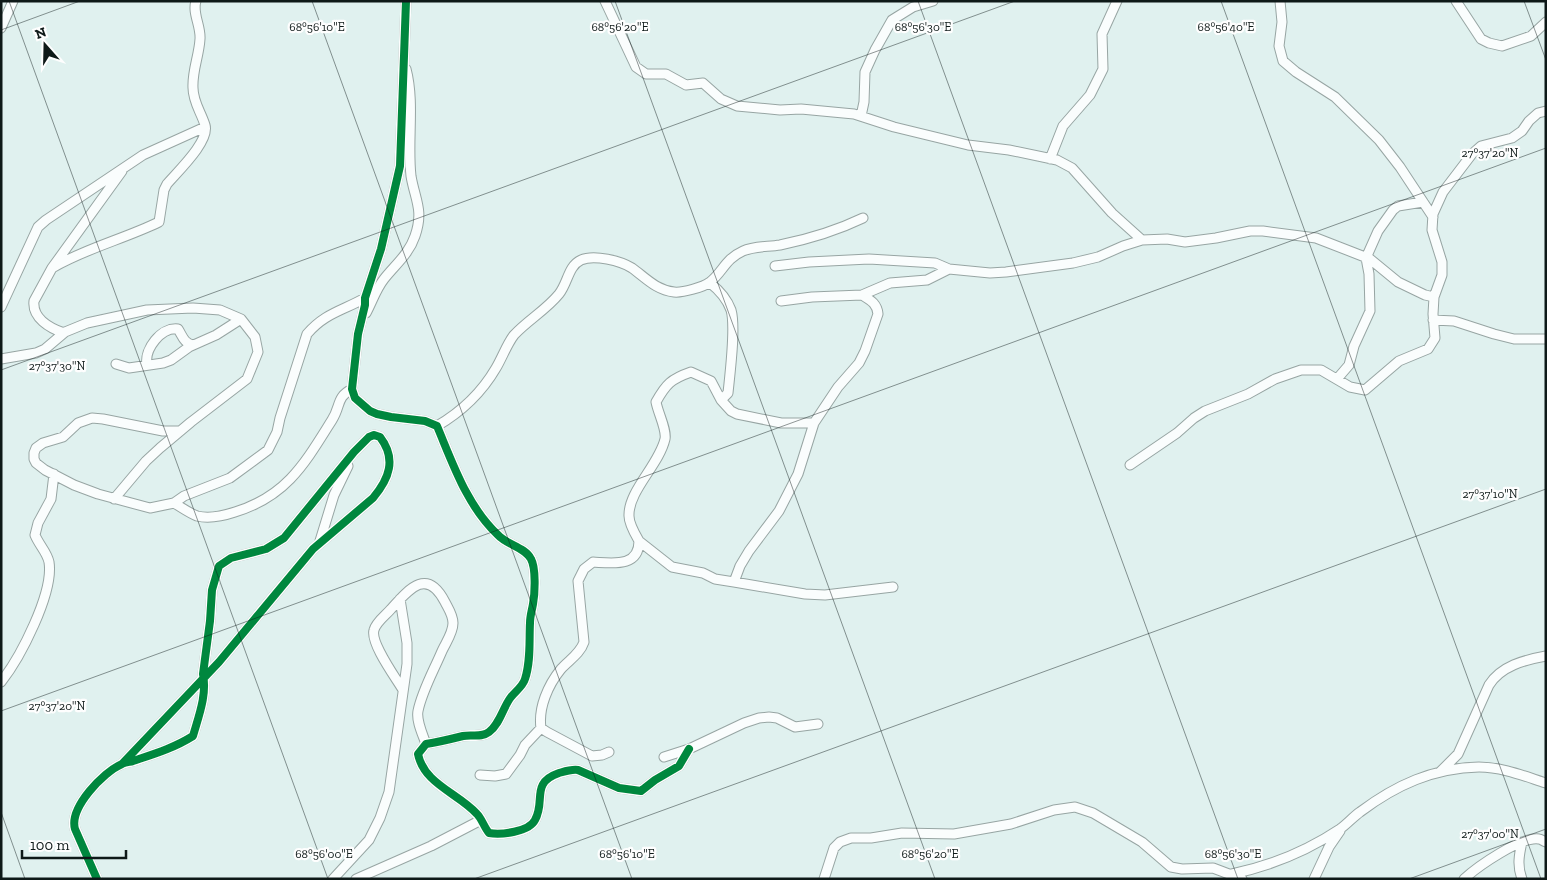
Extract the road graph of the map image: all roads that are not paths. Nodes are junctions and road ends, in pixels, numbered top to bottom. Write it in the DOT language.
graph roads {
  1 [pos="13,1"];
  2 [pos="196,1"];
  3 [pos="406,1"];
  4 [pos="605,1"];
  5 [pos="933,1"];
  6 [pos="1116,1"];
  7 [pos="1280,1"];
  8 [pos="1456,1"];
  9 [pos="1546,22"];
  10 [pos="1,28"];
  11 [pos="404,61"];
  12 [pos="1546,111"];
  13 [pos="861,116"];
  14 [pos="205,127"];
  15 [pos="1050,159"];
  16 [pos="127,165"];
  17 [pos="1423,202"];
  18 [pos="1433,217"];
  19 [pos="863,218"];
  20 [pos="1142,240"];
  21 [pos="1366,258"];
  22 [pos="774,266"];
  23 [pos="52,268"];
  24 [pos="949,269"];
  25 [pos="710,283"];
  26 [pos="862,295"];
  27 [pos="1434,297"];
  28 [pos="365,298"];
  29 [pos="781,301"];
  30 [pos="1,307"];
  31 [pos="241,319"];
  32 [pos="1433,320"];
  33 [pos="362,323"];
  34 [pos="64,333"];
  35 [pos="1546,339"];
  36 [pos="193,345"];
  37 [pos="1,359"];
  38 [pos="116,364"];
  39 [pos="147,365"];
  40 [pos="1338,379"];
  41 [pos="352,389"];
  42 [pos="721,400"];
  43 [pos="814,423"];
  44 [pos="437,426"];
  45 [pos="180,431"];
  46 [pos="354,452"];
  47 [pos="1130,465"];
  48 [pos="54,474"];
  49 [pos="114,499"];
  50 [pos="174,503"];
  51 [pos="639,541"];
  52 [pos="319,544"];
  53 [pos="734,582"];
  54 [pos="893,587"];
  55 [pos="400,599"];
  56 [pos="1546,656"];
  57 [pos="204,679"];
  58 [pos="1,682"];
  59 [pos="404,690"];
  60 [pos="818,724"];
  61 [pos="542,728"];
  62 [pos="426,744"];
  63 [pos="690,749"];
  64 [pos="609,752"];
  65 [pos="664,757"];
  66 [pos="122,764"];
  67 [pos="1440,772"];
  68 [pos="480,775"];
  69 [pos="1546,782"];
  70 [pos="481,820"];
  71 [pos="1341,828"];
  72 [pos="1522,842"];
  73 [pos="1546,842"];
  74 [pos="1232,874"];
  75 [pos="98,879"];
  76 [pos="333,879"];
  77 [pos="356,879"];
  78 [pos="824,879"];
  79 [pos="1242,879"];
  80 [pos="1314,879"];
  81 [pos="1464,879"];
  82 [pos="1522,879"];
  1 -- 10 [label="street"];
  2 -- 14 [label="street"];
  3 -- 11 [label="street"];
  4 -- 13 [label="street"];
  5 -- 13 [label="street"];
  6 -- 15 [label="street"];
  7 -- 17 [label="street"];
  8 -- 9 [label="street"];
  11 -- 28 [label="street"];
  11 -- 33 [label="street"];
  12 -- 18 [label="street"];
  13 -- 15 [label="street"];
  14 -- 16 [label="street"];
  14 -- 23 [label="street"];
  15 -- 20 [label="street"];
  16 -- 23 [label="street"];
  16 -- 30 [label="street"];
  17 -- 18 [label="street"];
  17 -- 21 [label="street"];
  18 -- 27 [label="street"];
  19 -- 25 [label="street"];
  20 -- 21 [label="street"];
  20 -- 24 [label="street"];
  21 -- 27 [label="street"];
  21 -- 40 [label="street"];
  22 -- 24 [label="street"];
  23 -- 34 [label="street"];
  24 -- 26 [label="street"];
  25 -- 42 [label="street"];
  25 -- 44 [label="street"];
  26 -- 29 [label="street"];
  26 -- 43 [label="street"];
  27 -- 32 [label="street"];
  28 -- 33 [label="street"];
  28 -- 50 [label="street"];
  31 -- 34 [label="street"];
  31 -- 36 [label="street"];
  31 -- 45 [label="street"];
  32 -- 35 [label="street"];
  32 -- 40 [label="street"];
  33 -- 41 [label="street"];
  34 -- 37 [label="street"];
  36 -- 39 [label="street"];
  36 -- 39 [label="street"];
  38 -- 39 [label="street"];
  40 -- 47 [label="street"];
  41 -- 44 [label="street"];
  41 -- 50 [label="street"];
  42 -- 43 [label="street"];
  42 -- 51 [label="street"];
  43 -- 53 [label="street"];
  44 -- 62 [label="street"];
  45 -- 48 [label="street"];
  45 -- 49 [label="street"];
  46 -- 52 [label="street"];
  46 -- 52 [label="street"];
  46 -- 57 [label="street"];
  48 -- 49 [label="street"];
  48 -- 58 [label="street"];
  49 -- 50 [label="street"];
  51 -- 53 [label="street"];
  51 -- 61 [label="street"];
  52 -- 57 [label="street"];
  53 -- 54 [label="street"];
  55 -- 59 [label="street"];
  55 -- 59 [label="street"];
  55 -- 62 [label="street"];
  56 -- 67 [label="street"];
  57 -- 66 [label="street"];
  57 -- 66 [label="street"];
  59 -- 76 [label="street"];
  60 -- 63 [label="street"];
  61 -- 64 [label="street"];
  61 -- 68 [label="street"];
  62 -- 70 [label="street"];
  63 -- 65 [label="street"];
  63 -- 70 [label="street"];
  66 -- 75 [label="street"];
  67 -- 69 [label="street"];
  67 -- 71 [label="street"];
  70 -- 77 [label="street"];
  71 -- 74 [label="street"];
  71 -- 80 [label="street"];
  72 -- 73 [label="street"];
  72 -- 81 [label="street"];
  72 -- 82 [label="street"];
  74 -- 78 [label="street"];
  74 -- 79 [label="street"];
}
